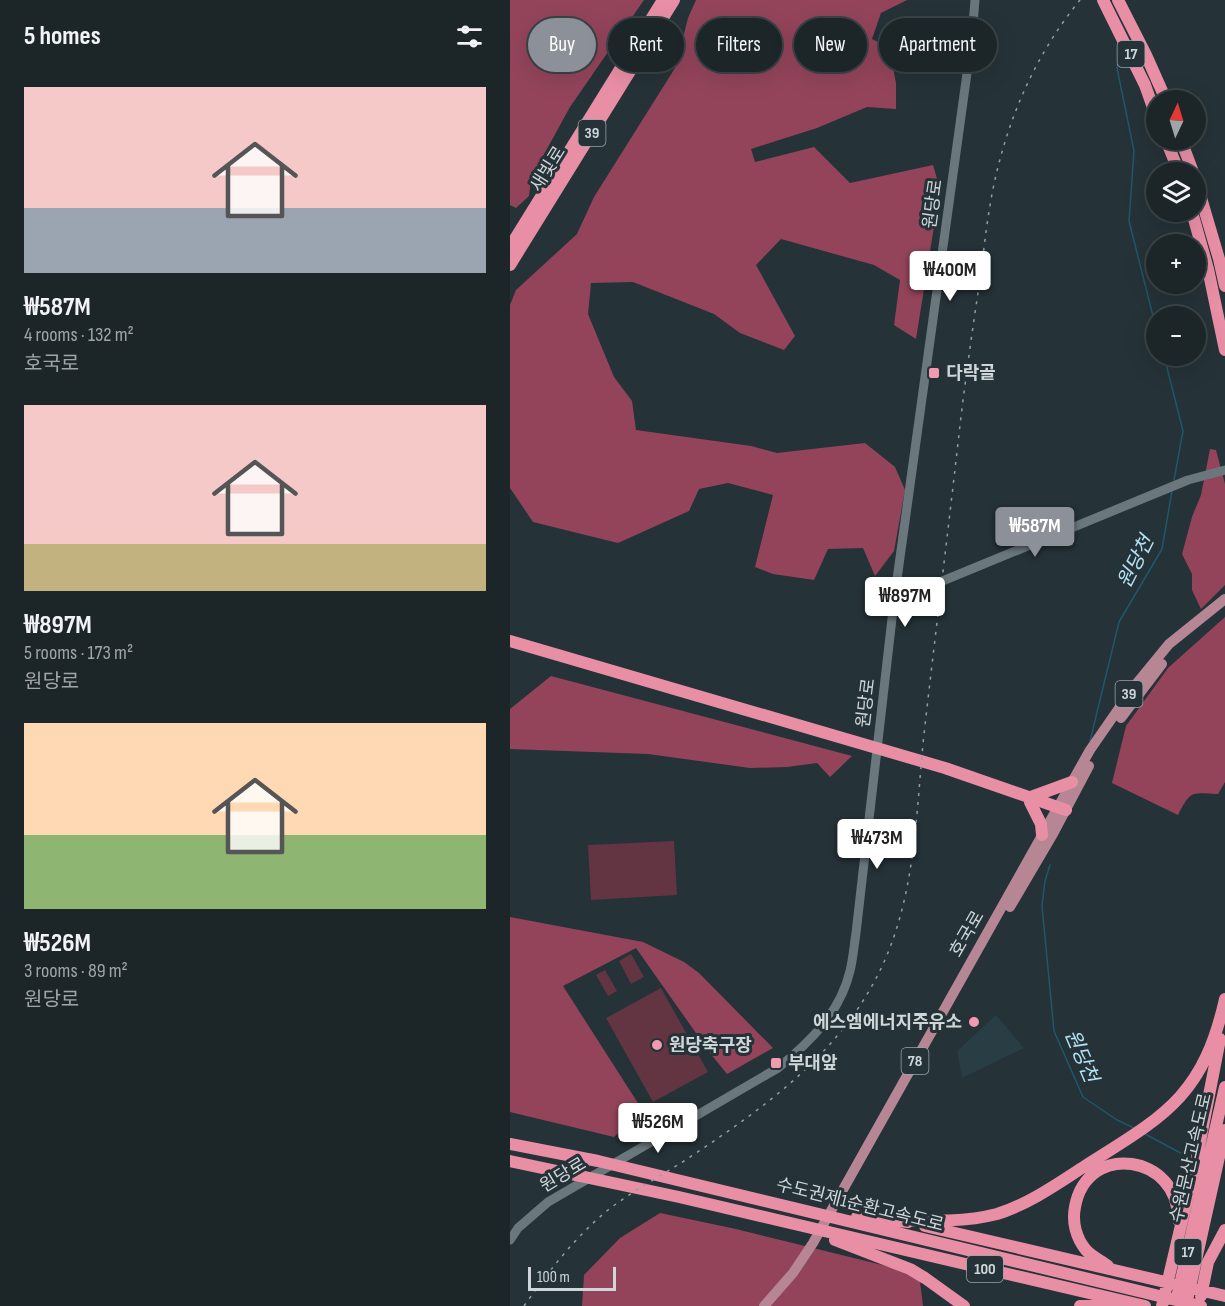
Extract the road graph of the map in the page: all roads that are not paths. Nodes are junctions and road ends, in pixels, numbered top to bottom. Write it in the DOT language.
graph roads {
  1 [pos="663,0"];
  2 [pos="674,0"];
  3 [pos="975,0"];
  4 [pos="1103,0"];
  5 [pos="1118,0"];
  6 [pos="1147,90"];
  7 [pos="1162,90"];
  8 [pos="1206,215"];
  9 [pos="1195,222"];
  10 [pos="510,247"];
  11 [pos="510,265"];
  12 [pos="1225,286"];
  13 [pos="1225,350"];
  14 [pos="1225,470"];
  15 [pos="1225,598"];
  16 [pos="894,602"];
  17 [pos="1225,608"];
  18 [pos="510,643"];
  19 [pos="1072,782"];
  20 [pos="1030,799"];
  21 [pos="1061,810"];
  22 [pos="1042,835"];
  23 [pos="1225,999"];
  24 [pos="1225,1014"];
  25 [pos="1225,1087"];
  26 [pos="1225,1130"];
  27 [pos="510,1144"];
  28 [pos="510,1161"];
  29 [pos="1207,1162"];
  30 [pos="1205,1200"];
  31 [pos="902,1220"];
  32 [pos="869,1222"];
  33 [pos="1225,1230"];
  34 [pos="510,1240"];
  35 [pos="861,1245"];
  36 [pos="1171,1268"];
  37 [pos="1114,1271"];
  38 [pos="1108,1295"];
  39 [pos="1225,1296"];
  40 [pos="764,1306"];
  41 [pos="772,1306"];
  42 [pos="964,1306"];
  43 [pos="1080,1306"];
  44 [pos="1136,1306"];
  45 [pos="1145,1306"];
  46 [pos="1162,1306"];
  47 [pos="1175,1306"];
  48 [pos="1186,1306"];
  49 [pos="1200,1306"];
  1 -- 10 [label="highway, 새빛로 / 39"];
  2 -- 11 [label="highway, 새빛로 / 39"];
  3 -- 16 [label="main road, 원당로"];
  4 -- 6 [label="highway, 17"];
  5 -- 7 [label="highway, 17"];
  8 -- 12 [label="highway"];
  9 -- 13 [label="highway"];
  14 -- 16 [label="main road"];
  15 -- 19 [label="main road, 호국로 / 39"];
  16 -- 34 [label="main road, 원당로"];
  17 -- 21 [label="main road, 호국로 / 39"];
  18 -- 20 [label="highway"];
  19 -- 20 [label="highway"];
  19 -- 21 [label="main road, 호국로 / 39"];
  20 -- 21 [label="highway"];
  20 -- 22 [label="highway"];
  21 -- 22 [label="main road, 호국로 / 78"];
  21 -- 41 [label="main road, 호국로 / 78"];
  22 -- 40 [label="main road, 호국로 / 78"];
  23 -- 31 [label="highway"];
  24 -- 29 [label="highway"];
  25 -- 29 [label="highway, 수원문산고속도로 / 17"];
  26 -- 29 [label="highway, 수원문산고속도로 / 17"];
  27 -- 32 [label="highway, 수도권제1순환고속도로 / 100"];
  28 -- 35 [label="highway, 수도권제1순환고속도로 / 100"];
  29 -- 30 [label="highway, 수원문산고속도로 / 17"];
  29 -- 36 [label="highway"];
  30 -- 47 [label="highway, 수원문산고속도로 / 17"];
  30 -- 48 [label="highway, 수원문산고속도로 / 17"];
  31 -- 32 [label="highway"];
  31 -- 37 [label="highway"];
  32 -- 38 [label="highway, 수도권제1순환고속도로 / 100"];
  33 -- 49 [label="highway"];
  35 -- 38 [label="highway, 수도권제1순환고속도로 / 100"];
  35 -- 42 [label="highway"];
  36 -- 37 [label="highway"];
  36 -- 46 [label="highway"];
  37 -- 39 [label="highway"];
  38 -- 43 [label="highway"];
  38 -- 44 [label="highway"];
  38 -- 45 [label="highway, 수도권제1순환고속도로 / 100"];
  38 -- 49 [label="highway, 수도권제1순환고속도로 / 100"];
}
